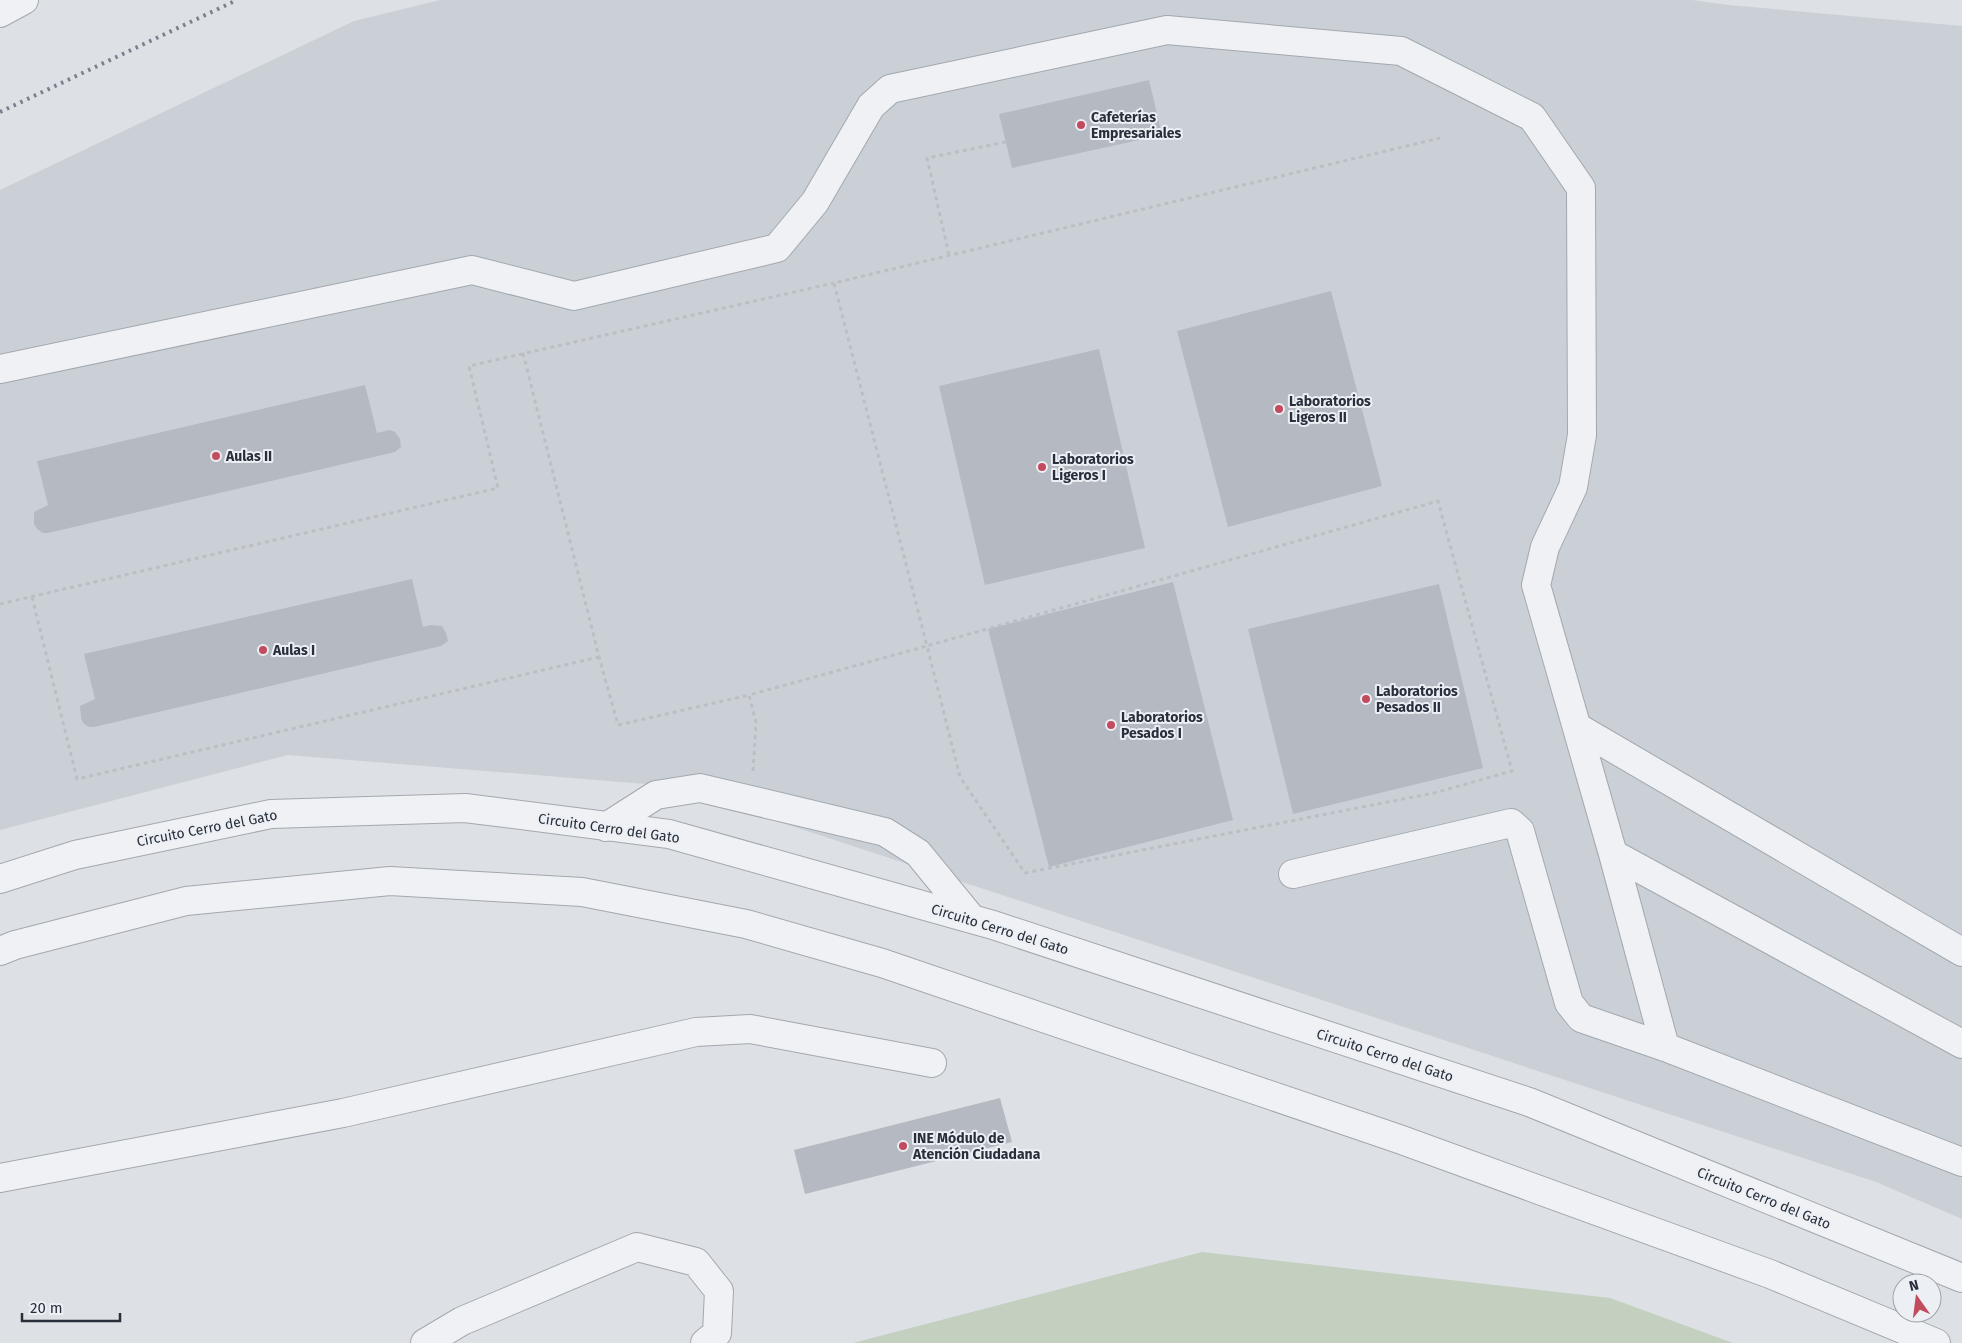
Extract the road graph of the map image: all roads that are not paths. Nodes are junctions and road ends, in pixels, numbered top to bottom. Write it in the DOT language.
graph roads {
  1 [pos="24,0"];
  2 [pos="0,13"];
  3 [pos="0,369"];
  4 [pos="1577,727"];
  5 [pos="606,826"];
  6 [pos="1614,854"];
  7 [pos="1293,874"];
  8 [pos="0,879"];
  9 [pos="972,919"];
  10 [pos="0,951"];
  11 [pos="1962,952"];
  12 [pos="1962,1044"];
  13 [pos="1665,1047"];
  14 [pos="932,1063"];
  15 [pos="1962,1162"];
  16 [pos="0,1178"];
  17 [pos="1962,1278"];
  18 [pos="425,1343"];
  19 [pos="705,1343"];
  20 [pos="1936,1343"];
  1 -- 2 [label="street"];
  3 -- 4 [label="street"];
  4 -- 6 [label="street"];
  4 -- 11 [label="street"];
  5 -- 8 [label="street, Circuito Cerro del Gato"];
  5 -- 9 [label="street, Circuito Cerro del Gato"];
  5 -- 9 [label="street"];
  6 -- 12 [label="street"];
  6 -- 13 [label="street"];
  7 -- 13 [label="street"];
  9 -- 17 [label="street, Circuito Cerro del Gato"];
  10 -- 20 [label="street"];
  13 -- 15 [label="street"];
  14 -- 16 [label="street"];
  18 -- 19 [label="street"];
}
